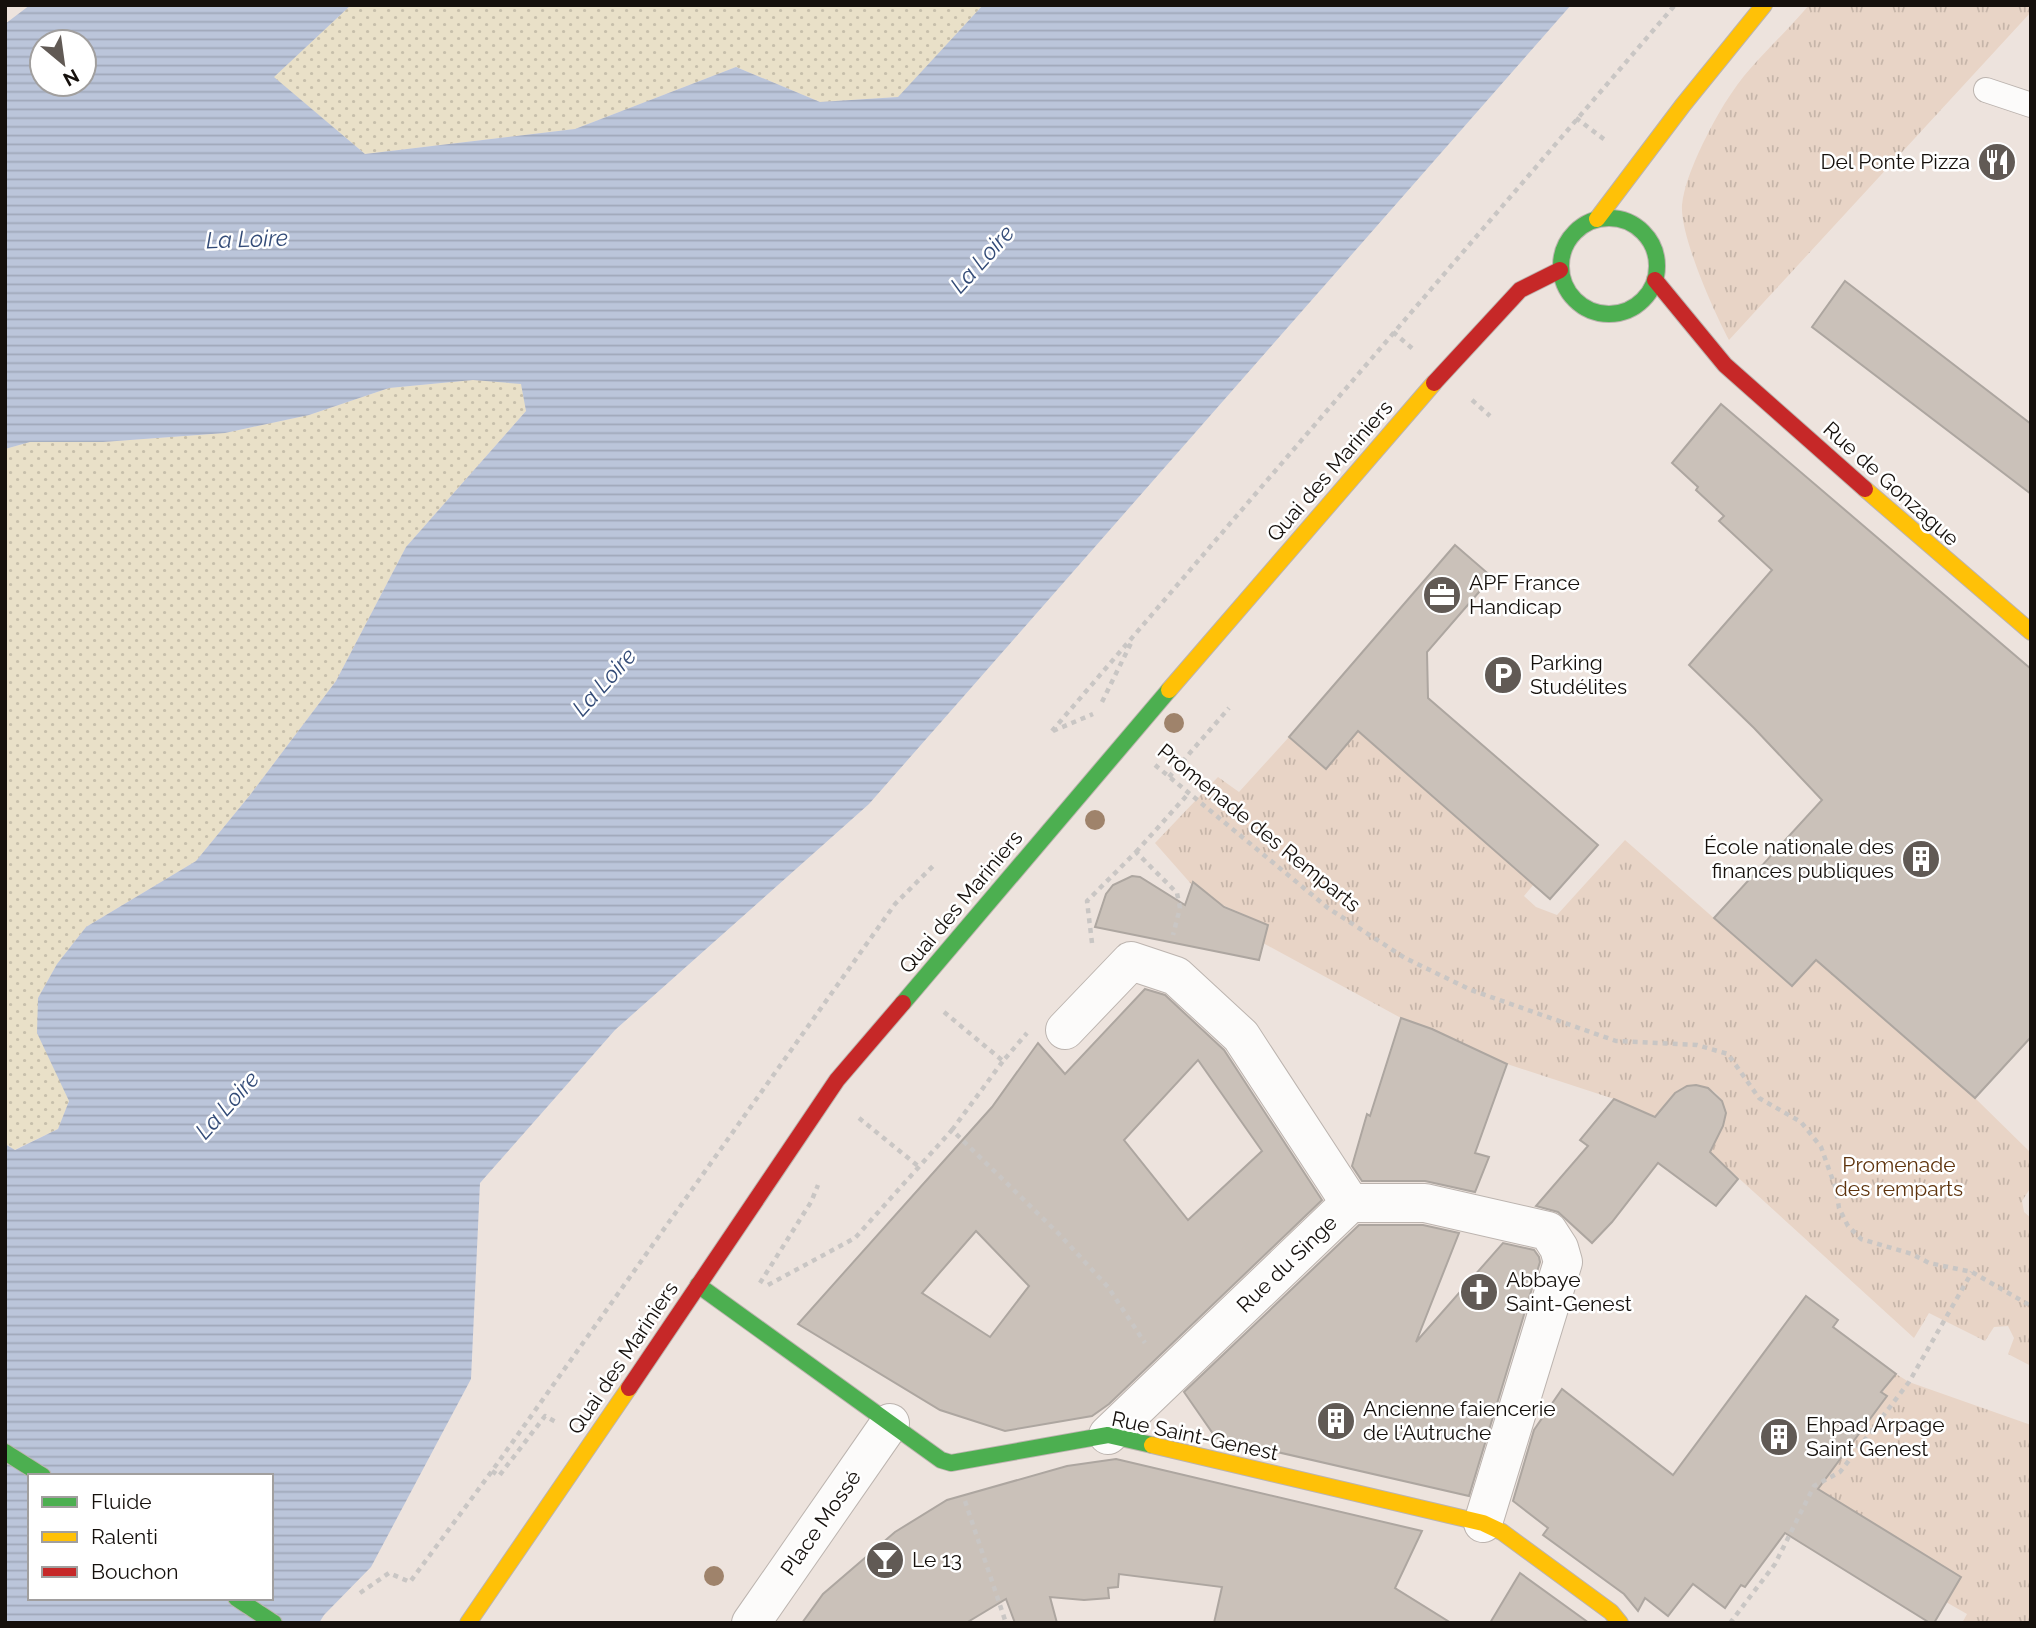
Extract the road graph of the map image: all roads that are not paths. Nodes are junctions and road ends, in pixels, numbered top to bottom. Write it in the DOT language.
graph roads {
  1 [pos="1764,5"];
  2 [pos="1986,90"];
  3 [pos="2031,105"];
  4 [pos="1636,164"];
  5 [pos="1630,210"];
  6 [pos="1597,219"];
  7 [pos="1560,270"];
  8 [pos="1655,280"];
  9 [pos="1689,344"];
  10 [pos="1725,365"];
  11 [pos="2031,632"];
  12 [pos="1065,1030"];
  13 [pos="1350,1203"];
  14 [pos="698,1285"];
  15 [pos="890,1423"];
  16 [pos="1108,1435"];
  17 [pos="5,1452"];
  18 [pos="40,1474"];
  19 [pos="1483,1523"];
  20 [pos="239,1600"];
  21 [pos="274,1623"];
  22 [pos="468,1623"];
  23 [pos="751,1623"];
  24 [pos="1620,1623"];
  1 -- 4 [label="main road"];
  2 -- 3 [label="lane"];
  4 -- 5 [label="main road"];
  4 -- 6 [label="main road"];
  5 -- 6 [label="main road"];
  5 -- 8 [label="main road"];
  6 -- 7 [label="main road"];
  7 -- 8 [label="main road"];
  7 -- 14 [label="main road, Quai des Mariniers"];
  8 -- 10 [label="main road, Rue de Gonzague"];
  9 -- 10 [label="main road, Rue de Gonzague"];
  10 -- 11 [label="main road, Rue de Gonzague"];
  12 -- 13 [label="street"];
  13 -- 16 [label="street, Rue du Singe"];
  13 -- 19 [label="street, Rue du Singe"];
  14 -- 15 [label="main road"];
  14 -- 22 [label="main road, Quai des Mariniers"];
  15 -- 16 [label="main road, Rue Saint-Genest"];
  15 -- 23 [label="street, Place Mossé"];
  16 -- 19 [label="main road, Rue Saint-Genest"];
  17 -- 18 [label="main road"];
  19 -- 24 [label="main road, Rue Saint-Genest"];
  20 -- 21 [label="main road"];
}
